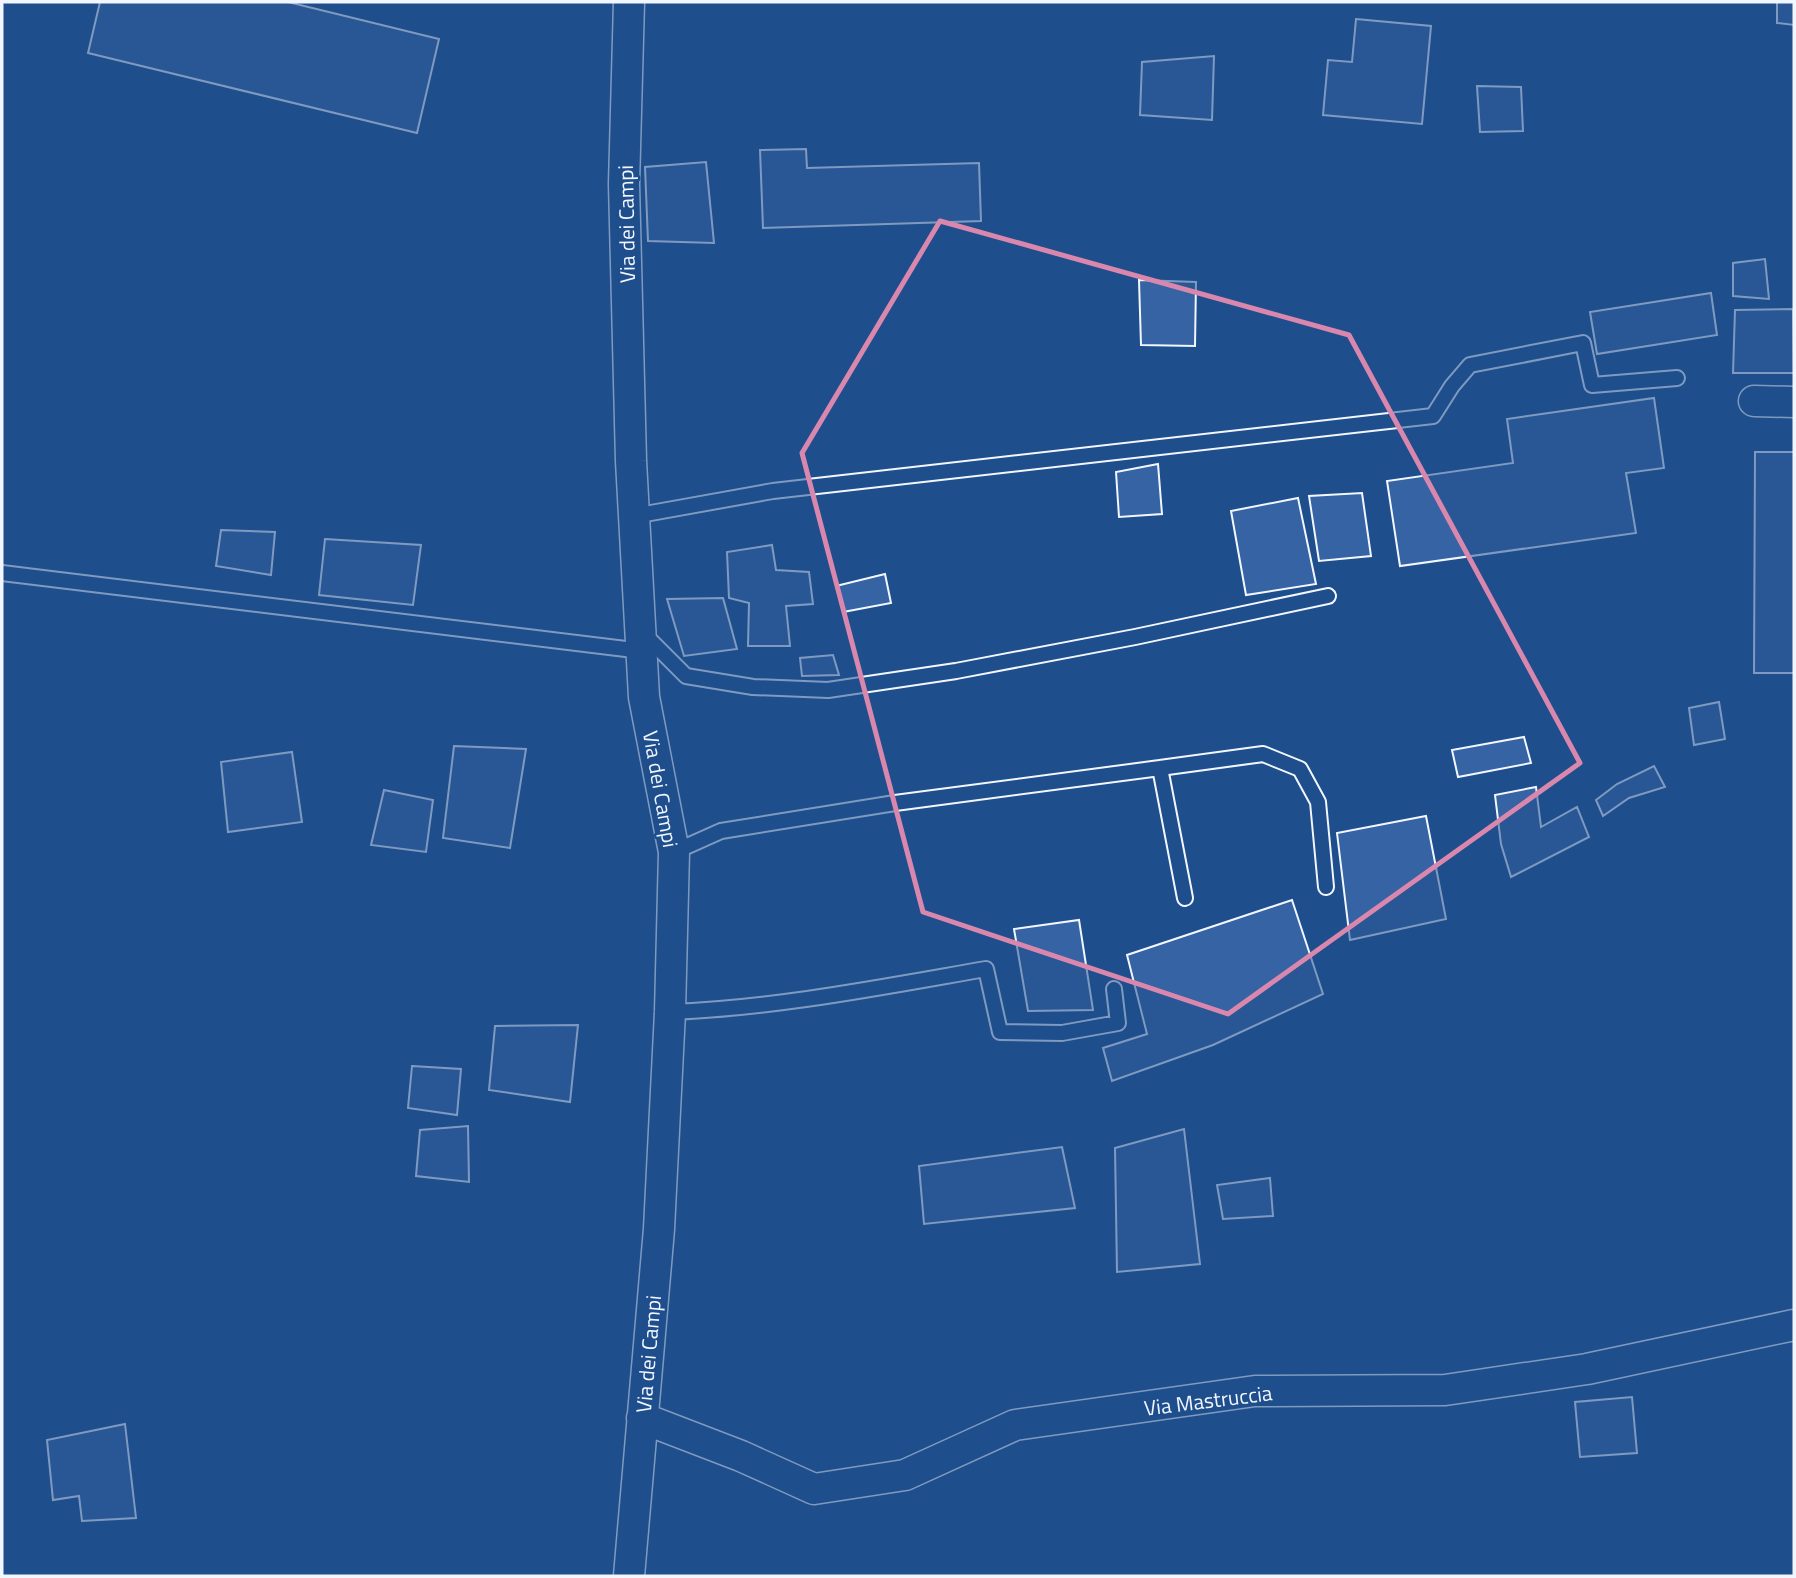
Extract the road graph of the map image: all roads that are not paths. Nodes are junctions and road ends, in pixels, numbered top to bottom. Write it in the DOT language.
graph roads {
  1 [pos="629,2"];
  2 [pos="1677,378"];
  3 [pos="1754,401"];
  4 [pos="1794,402"];
  5 [pos="634,516"];
  6 [pos="2,573"];
  7 [pos="1328,596"];
  8 [pos="641,641"];
  9 [pos="1160,768"];
  10 [pos="674,852"];
  11 [pos="1326,887"];
  12 [pos="1185,898"];
  13 [pos="1114,989"];
  14 [pos="670,1012"];
  15 [pos="1794,1325"];
  16 [pos="642,1418"];
  17 [pos="628,1576"];
  1 -- 5 [label="street, Via dei Campi"];
  2 -- 5 [label="lane"];
  3 -- 4 [label="street"];
  5 -- 8 [label="street, Via dei Campi"];
  6 -- 8 [label="lane"];
  7 -- 8 [label="lane"];
  8 -- 10 [label="street, Via dei Campi"];
  9 -- 10 [label="lane"];
  9 -- 11 [label="lane"];
  9 -- 12 [label="lane"];
  10 -- 14 [label="street, Via dei Campi"];
  13 -- 14 [label="lane"];
  14 -- 16 [label="street, Via dei Campi"];
  15 -- 16 [label="street, Via Mastruccia"];
  16 -- 17 [label="street, Via dei Campi"];
}
